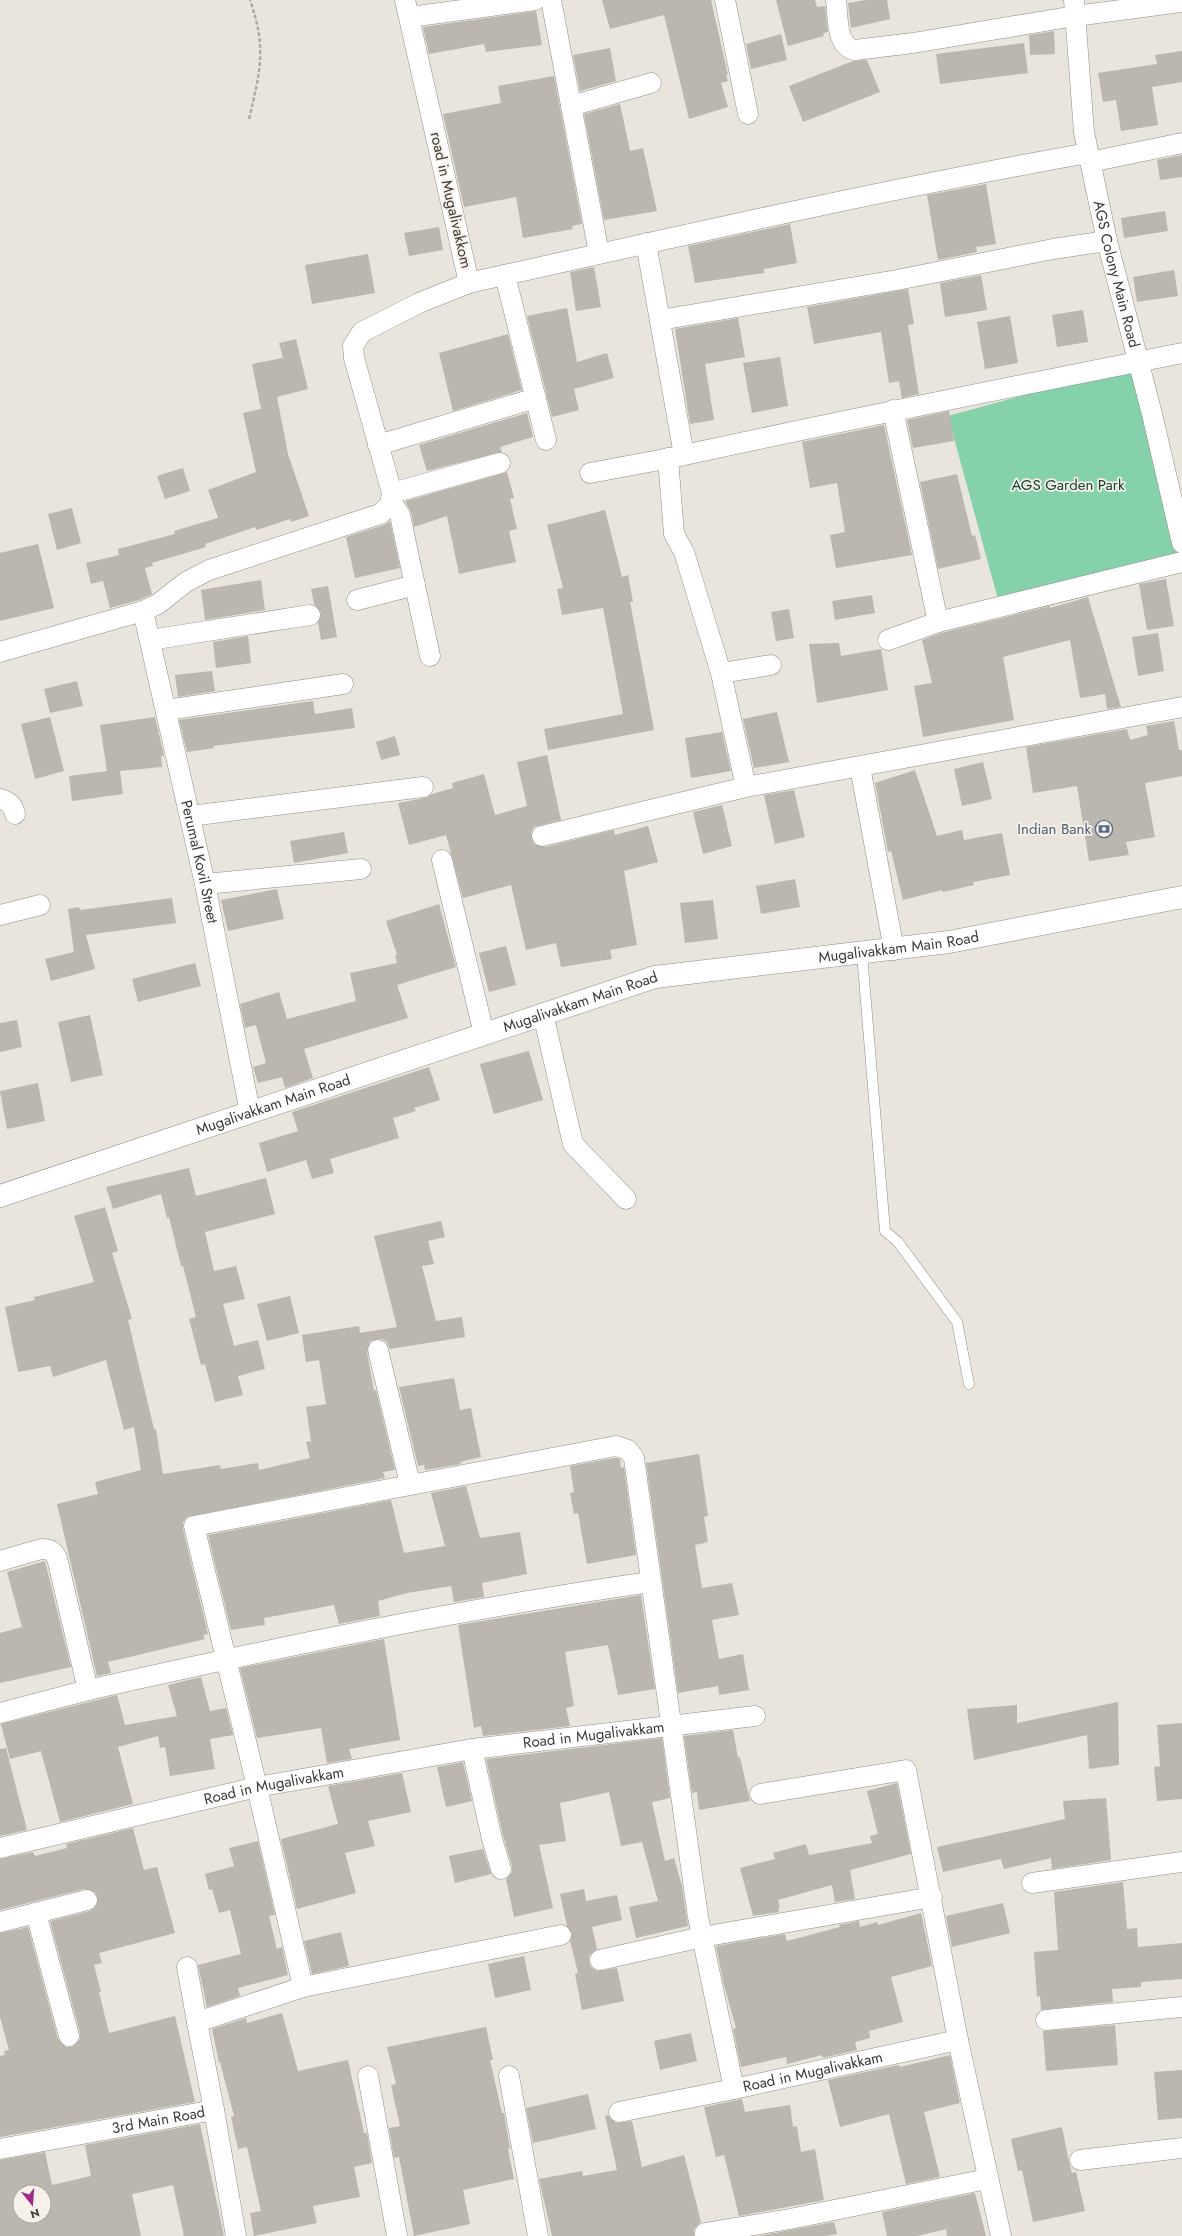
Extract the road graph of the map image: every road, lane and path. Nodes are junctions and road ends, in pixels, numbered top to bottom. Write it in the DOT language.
graph roads {
  1 [pos="250,0"];
  2 [pos="534,0"];
  3 [pos="551,0"];
  4 [pos="725,0"];
  5 [pos="836,0"];
  6 [pos="1182,2"];
  7 [pos="407,8"];
  8 [pos="1075,8"];
  9 [pos="651,83"];
  10 [pos="571,106"];
  11 [pos="748,114"];
  12 [pos="250,119"];
  13 [pos="1182,143"];
  14 [pos="1089,158"];
  15 [pos="1107,241"];
  16 [pos="646,242"];
  17 [pos="599,253"];
  18 [pos="505,275"];
  19 [pos="469,283"];
  20 [pos="660,320"];
  21 [pos="1182,353"];
  22 [pos="1138,362"];
  23 [pos="536,398"];
  24 [pos="893,410"];
  25 [pos="546,440"];
  26 [pos="378,444"];
  27 [pos="676,456"];
  28 [pos="500,463"];
  29 [pos="590,473"];
  30 [pos="391,498"];
  31 [pos="1182,543"];
  32 [pos="1182,562"];
  33 [pos="415,585"];
  34 [pos="357,600"];
  35 [pos="144,611"];
  36 [pos="310,615"];
  37 [pos="938,622"];
  38 [pos="150,640"];
  39 [pos="888,640"];
  40 [pos="0,652"];
  41 [pos="430,656"];
  42 [pos="770,665"];
  43 [pos="721,673"];
  44 [pos="343,684"];
  45 [pos="1182,707"];
  46 [pos="166,710"];
  47 [pos="860,767"];
  48 [pos="422,787"];
  49 [pos="746,787"];
  50 [pos="0,799"];
  51 [pos="15,814"];
  52 [pos="190,816"];
  53 [pos="542,836"];
  54 [pos="442,860"];
  55 [pos="361,869"];
  56 [pos="205,884"];
  57 [pos="1182,898"];
  58 [pos="40,905"];
  59 [pos="0,915"];
  60 [pos="894,950"];
  61 [pos="862,954"];
  62 [pos="543,1014"];
  63 [pos="484,1034"];
  64 [pos="250,1112"];
  65 [pos="0,1196"];
  66 [pos="626,1199"];
  67 [pos="378,1350"];
  68 [pos="969,1384"];
  69 [pos="410,1484"];
  70 [pos="0,1561"];
  71 [pos="650,1582"];
  72 [pos="225,1659"];
  73 [pos="88,1690"];
  74 [pos="0,1713"];
  75 [pos="756,1716"];
  76 [pos="672,1725"];
  77 [pos="472,1749"];
  78 [pos="257,1787"];
  79 [pos="760,1794"];
  80 [pos="0,1848"];
  81 [pos="1182,1862"];
  82 [pos="501,1869"];
  83 [pos="1032,1883"];
  84 [pos="932,1897"];
  85 [pos="87,1900"];
  86 [pos="36,1913"];
  87 [pos="0,1922"];
  88 [pos="561,1934"];
  89 [pos="702,1937"];
  90 [pos="600,1960"];
  91 [pos="187,1967"];
  92 [pos="302,1987"];
  93 [pos="1182,2007"];
  94 [pos="1046,2020"];
  95 [pos="197,2022"];
  96 [pos="69,2036"];
  97 [pos="958,2040"];
  98 [pos="368,2076"];
  99 [pos="509,2076"];
  100 [pos="734,2089"];
  101 [pos="214,2110"];
  102 [pos="619,2112"];
  103 [pos="1182,2148"];
  104 [pos="0,2149"];
  105 [pos="1080,2160"];
  106 [pos="987,2179"];
  107 [pos="792,2228"];
  108 [pos="705,2233"];
  109 [pos="236,2236"];
  110 [pos="397,2236"];
  111 [pos="538,2236"];
  112 [pos="1001,2236"];
  1 -- 12 [label="path"];
  2 -- 7 [label="street"];
  3 -- 10 [label="street"];
  4 -- 11 [label="street"];
  5 -- 8 [label="street"];
  6 -- 8 [label="street"];
  7 -- 19 [label="street, road in Mugalivakkom"];
  8 -- 14 [label="street, AGS Colony Main Road"];
  9 -- 10 [label="street"];
  10 -- 17 [label="street"];
  13 -- 14 [label="street"];
  14 -- 15 [label="street, AGS Colony Main Road"];
  14 -- 16 [label="street"];
  15 -- 20 [label="street"];
  15 -- 22 [label="street, AGS Colony Main Road"];
  16 -- 17 [label="street"];
  16 -- 20 [label="street"];
  17 -- 18 [label="street"];
  18 -- 19 [label="street"];
  18 -- 23 [label="street"];
  19 -- 26 [label="street, road in Mugalivakkom"];
  20 -- 27 [label="street"];
  21 -- 22 [label="street"];
  22 -- 24 [label="street"];
  22 -- 31 [label="street, AGS Colony Main Road"];
  23 -- 25 [label="street"];
  23 -- 26 [label="street"];
  24 -- 27 [label="street"];
  24 -- 37 [label="street"];
  26 -- 30 [label="street, road in Mugalivakkom"];
  27 -- 29 [label="street"];
  27 -- 43 [label="street"];
  28 -- 30 [label="street"];
  30 -- 33 [label="street, road in Mugalivakkom"];
  30 -- 35 [label="street"];
  32 -- 37 [label="street"];
  33 -- 34 [label="street"];
  33 -- 41 [label="street, road in Mugalivakkom"];
  35 -- 38 [label="street, Perumal Kovil Street"];
  35 -- 40 [label="street"];
  36 -- 38 [label="street"];
  37 -- 39 [label="street"];
  38 -- 46 [label="street, Perumal Kovil Street"];
  42 -- 43 [label="street"];
  43 -- 49 [label="street"];
  44 -- 46 [label="street"];
  45 -- 47 [label="street"];
  46 -- 52 [label="street, Perumal Kovil Street"];
  47 -- 49 [label="street"];
  47 -- 60 [label="street"];
  48 -- 52 [label="street"];
  49 -- 53 [label="street"];
  50 -- 51 [label="street"];
  52 -- 56 [label="street, Perumal Kovil Street"];
  54 -- 63 [label="street"];
  55 -- 56 [label="street"];
  56 -- 64 [label="street, Perumal Kovil Street"];
  57 -- 60 [label="street, Mugalivakkam Main Road"];
  58 -- 59 [label="street"];
  60 -- 61 [label="street, Mugalivakkam Main Road"];
  61 -- 62 [label="street, Mugalivakkam Main Road"];
  61 -- 68 [label="lane"];
  62 -- 63 [label="street, Mugalivakkam Main Road"];
  62 -- 66 [label="street"];
  63 -- 64 [label="street, Mugalivakkam Main Road"];
  64 -- 65 [label="street, Mugalivakkam Main Road"];
  67 -- 69 [label="street"];
  69 -- 71 [label="street"];
  69 -- 72 [label="street"];
  70 -- 73 [label="street"];
  71 -- 72 [label="street"];
  71 -- 76 [label="street"];
  72 -- 73 [label="street"];
  72 -- 78 [label="street"];
  73 -- 74 [label="street"];
  75 -- 76 [label="street"];
  76 -- 77 [label="street, Road in Mugalivakkam"];
  76 -- 89 [label="street, Road in Mugalivakkam"];
  77 -- 78 [label="street, Road in Mugalivakkam"];
  77 -- 82 [label="street"];
  78 -- 80 [label="street, Road in Mugalivakkam"];
  78 -- 92 [label="street"];
  79 -- 84 [label="street"];
  81 -- 83 [label="street"];
  84 -- 89 [label="street"];
  84 -- 97 [label="street"];
  85 -- 86 [label="street"];
  86 -- 87 [label="street"];
  86 -- 96 [label="street"];
  88 -- 92 [label="street"];
  89 -- 90 [label="street"];
  89 -- 100 [label="street, Road in Mugalivakkam"];
  91 -- 95 [label="street"];
  92 -- 95 [label="street"];
  93 -- 94 [label="street"];
  95 -- 101 [label="street"];
  97 -- 100 [label="street, Road in Mugalivakkam"];
  97 -- 106 [label="street"];
  98 -- 110 [label="street"];
  99 -- 111 [label="street"];
  100 -- 102 [label="street"];
  101 -- 104 [label="street, 3rd Main Road"];
  101 -- 109 [label="street, 3rd Main Road"];
  103 -- 105 [label="street"];
  106 -- 107 [label="street"];
  106 -- 112 [label="street"];
  107 -- 108 [label="street"];
}
